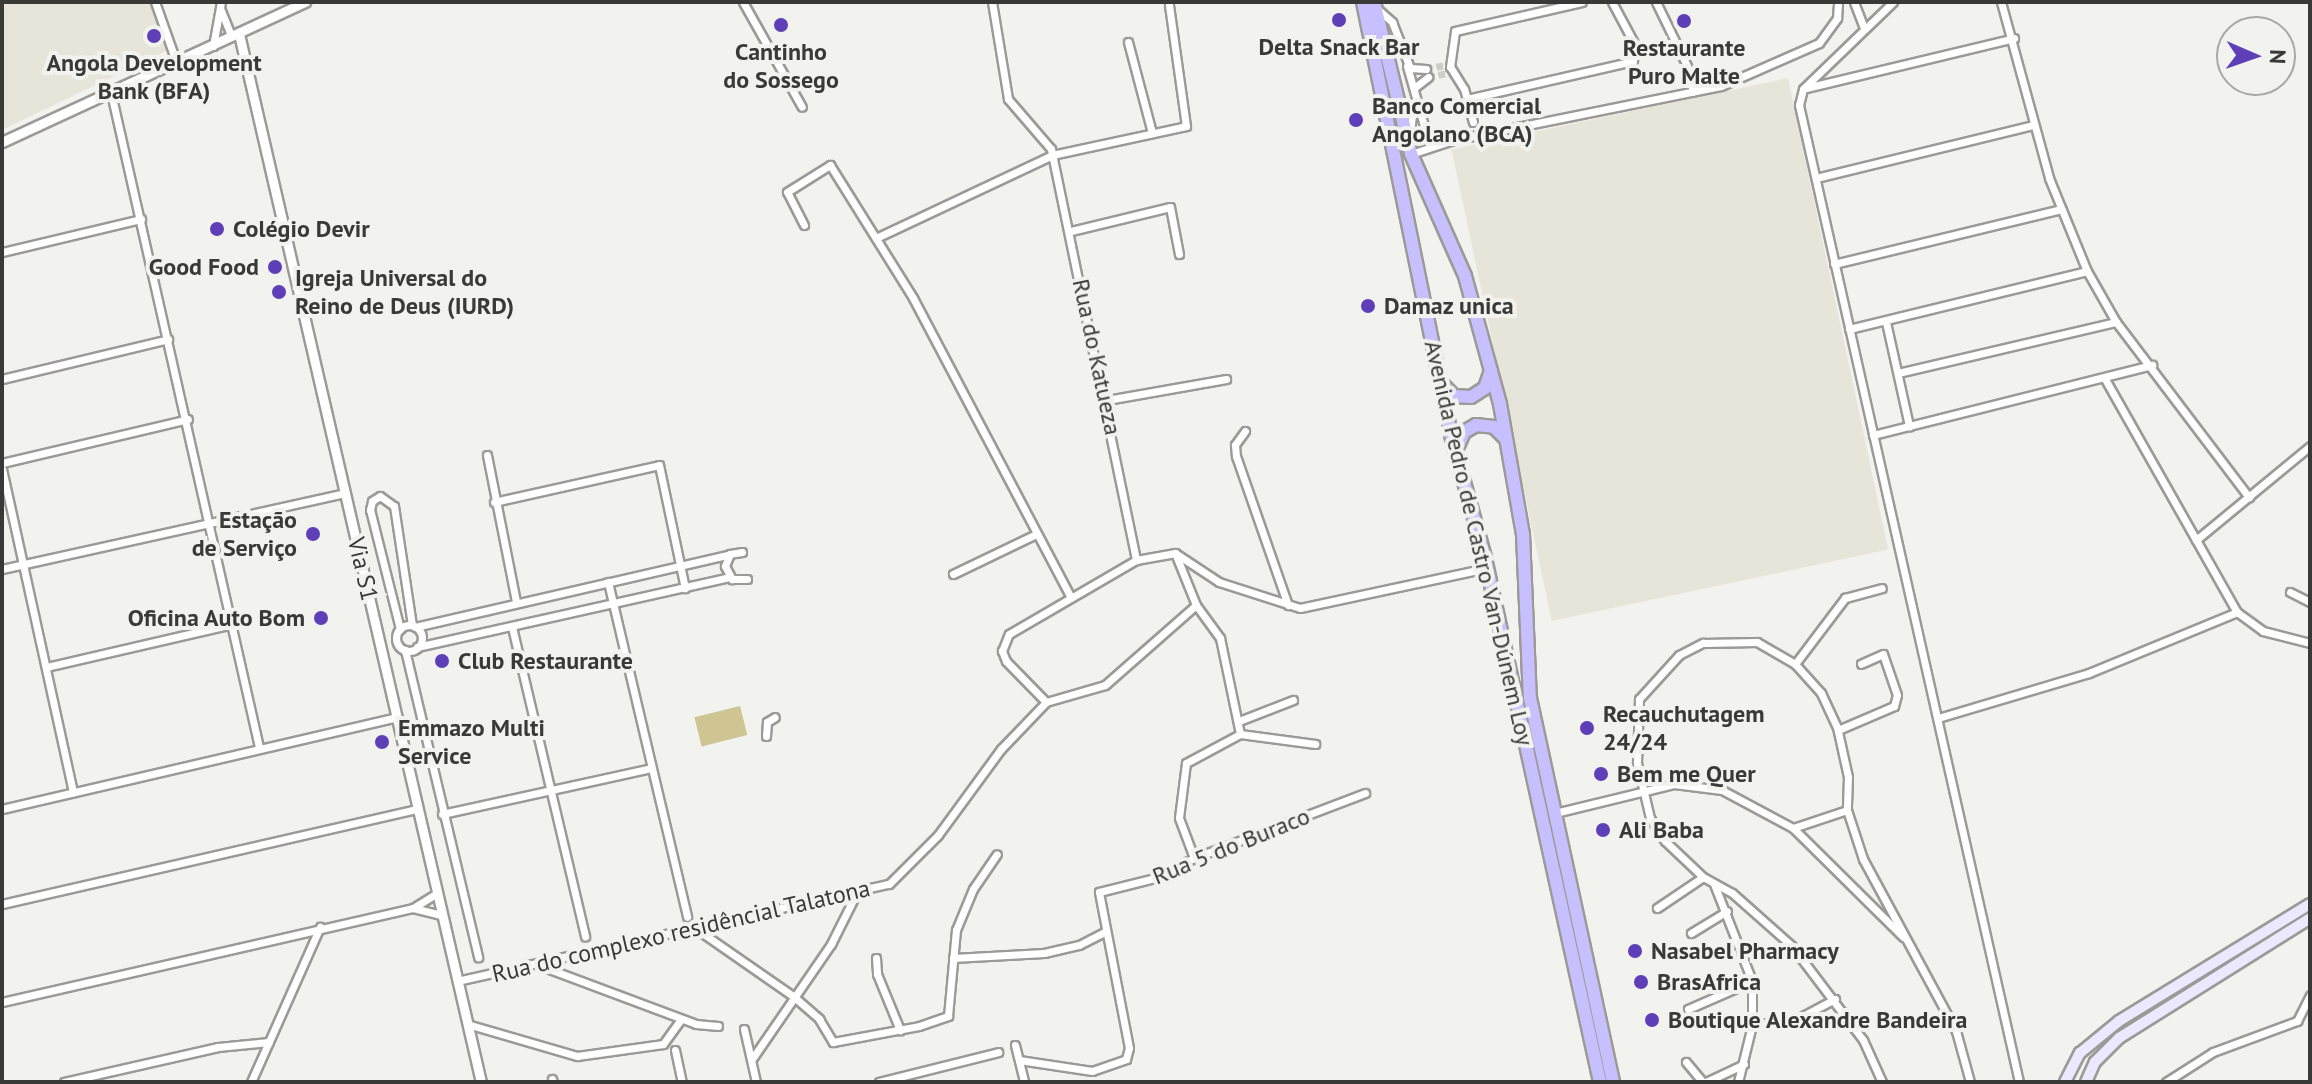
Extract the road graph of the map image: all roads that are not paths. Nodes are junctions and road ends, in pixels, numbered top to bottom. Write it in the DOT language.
graph roads {
  1 [pos="155,2"];
  2 [pos="279,2"];
  3 [pos="305,2"];
  4 [pos="743,2"];
  5 [pos="992,2"];
  6 [pos="1582,2"];
  7 [pos="1612,2"];
  8 [pos="1656,2"];
  9 [pos="1838,2"];
  10 [pos="1854,2"];
  11 [pos="1893,2"];
  12 [pos="2001,2"];
  13 [pos="220,4"];
  14 [pos="1371,4"];
  15 [pos="1169,5"];
  16 [pos="1549,5"];
  17 [pos="276,16"];
  18 [pos="1864,28"];
  19 [pos="235,36"];
  20 [pos="2014,38"];
  21 [pos="1128,42"];
  22 [pos="213,46"];
  23 [pos="1830,61"];
  24 [pos="177,64"];
  25 [pos="1407,64"];
  26 [pos="1838,80"];
  27 [pos="1803,89"];
  28 [pos="1692,92"];
  29 [pos="111,93"];
  30 [pos="1413,93"];
  31 [pos="1467,99"];
  32 [pos="802,107"];
  33 [pos="1473,122"];
  34 [pos="2034,125"];
  35 [pos="1152,133"];
  36 [pos="2,142"];
  37 [pos="1430,147"];
  38 [pos="1410,148"];
  39 [pos="1052,155"];
  40 [pos="1816,178"];
  41 [pos="2061,209"];
  42 [pos="141,219"];
  43 [pos="804,225"];
  44 [pos="1071,231"];
  45 [pos="876,238"];
  46 [pos="2,252"];
  47 [pos="1179,254"];
  48 [pos="1834,264"];
  49 [pos="2087,271"];
  50 [pos="1886,322"];
  51 [pos="2116,322"];
  52 [pos="1849,329"];
  53 [pos="168,339"];
  54 [pos="1490,364"];
  55 [pos="2152,365"];
  56 [pos="1898,373"];
  57 [pos="1438,376"];
  58 [pos="2,379"];
  59 [pos="1226,379"];
  60 [pos="2105,379"];
  61 [pos="1107,400"];
  62 [pos="188,419"];
  63 [pos="1909,426"];
  64 [pos="1245,431"];
  65 [pos="1873,435"];
  66 [pos="1508,444"];
  67 [pos="2310,446"];
  68 [pos="487,455"];
  69 [pos="1457,457"];
  70 [pos="2,466"];
  71 [pos="346,493"];
  72 [pos="2249,497"];
  73 [pos="494,502"];
  74 [pos="210,521"];
  75 [pos="1036,534"];
  76 [pos="2196,540"];
  77 [pos="742,552"];
  78 [pos="1175,553"];
  79 [pos="730,554"];
  80 [pos="1136,560"];
  81 [pos="24,563"];
  82 [pos="680,566"];
  83 [pos="1487,568"];
  84 [pos="2,569"];
  85 [pos="953,574"];
  86 [pos="729,577"];
  87 [pos="747,579"];
  88 [pos="608,582"];
  89 [pos="685,588"];
  90 [pos="1882,588"];
  91 [pos="2290,592"];
  92 [pos="1070,596"];
  93 [pos="516,602"];
  94 [pos="2310,602"];
  95 [pos="613,605"];
  96 [pos="1196,605"];
  97 [pos="1288,605"];
  98 [pos="2237,612"];
  99 [pos="232,624"];
  100 [pos="414,626"];
  101 [pos="512,627"];
  102 [pos="400,629"];
  103 [pos="2310,643"];
  104 [pos="417,647"];
  105 [pos="405,650"];
  106 [pos="1795,664"];
  107 [pos="1861,664"];
  108 [pos="46,667"];
  109 [pos="1293,700"];
  110 [pos="1046,702"];
  111 [pos="397,717"];
  112 [pos="775,717"];
  113 [pos="1938,718"];
  114 [pos="1239,721"];
  115 [pos="1838,730"];
  116 [pos="1240,734"];
  117 [pos="766,736"];
  118 [pos="1315,744"];
  119 [pos="259,747"];
  120 [pos="651,768"];
  121 [pos="551,790"];
  122 [pos="1641,790"];
  123 [pos="73,792"];
  124 [pos="1365,793"];
  125 [pos="2,809"];
  126 [pos="418,809"];
  127 [pos="1847,810"];
  128 [pos="442,814"];
  129 [pos="1553,814"];
  130 [pos="1793,828"];
  131 [pos="997,854"];
  132 [pos="1194,858"];
  133 [pos="1703,877"];
  134 [pos="1713,882"];
  135 [pos="857,892"];
  136 [pos="437,893"];
  137 [pos="2,904"];
  138 [pos="2310,904"];
  139 [pos="413,908"];
  140 [pos="1657,908"];
  141 [pos="1727,911"];
  142 [pos="442,915"];
  143 [pos="687,917"];
  144 [pos="2310,918"];
  145 [pos="320,927"];
  146 [pos="695,928"];
  147 [pos="1106,931"];
  148 [pos="1691,933"];
  149 [pos="585,936"];
  150 [pos="1904,938"];
  151 [pos="478,957"];
  152 [pos="876,958"];
  153 [pos="953,958"];
  154 [pos="539,965"];
  155 [pos="457,981"];
  156 [pos="1752,981"];
  157 [pos="2310,995"];
  158 [pos="793,996"];
  159 [pos="1835,999"];
  160 [pos="2,1002"];
  161 [pos="1688,1009"];
  162 [pos="681,1019"];
  163 [pos="467,1024"];
  164 [pos="1752,1025"];
  165 [pos="718,1026"];
  166 [pos="744,1029"];
  167 [pos="900,1030"];
  168 [pos="269,1042"];
  169 [pos="1015,1045"];
  170 [pos="675,1050"];
  171 [pos="998,1052"];
  172 [pos="752,1059"];
  173 [pos="1019,1060"];
  174 [pos="1686,1062"];
  175 [pos="1744,1064"];
  176 [pos="64,1082"];
  177 [pos="251,1082"];
  178 [pos="481,1082"];
  179 [pos="682,1082"];
  180 [pos="756,1082"];
  181 [pos="879,1082"];
  182 [pos="1024,1082"];
  183 [pos="1600,1082"];
  184 [pos="1613,1082"];
  185 [pos="1704,1082"];
  186 [pos="1738,1082"];
  187 [pos="1882,1082"];
  188 [pos="1970,1082"];
  189 [pos="2019,1082"];
  190 [pos="2065,1082"];
  191 [pos="2086,1082"];
  192 [pos="2166,1082"];
  1 -- 24 [label="street"];
  2 -- 17 [label="street"];
  3 -- 17 [label="street"];
  4 -- 32 [label="street"];
  5 -- 39 [label="street, Rua do Katueza"];
  6 -- 16 [label="street"];
  7 -- 31 [label="street"];
  8 -- 28 [label="street"];
  9 -- 28 [label="street"];
  10 -- 18 [label="street"];
  11 -- 18 [label="street"];
  12 -- 20 [label="street"];
  13 -- 19 [label="street"];
  13 -- 22 [label="street"];
  14 -- 25 [label="street"];
  14 -- 38 [label="highway, Avenida Pedro de Castro Van-Dúnem Loy"];
  14 -- 57 [label="highway, Avenida Pedro de Castro Van-Dúnem Loy"];
  15 -- 35 [label="street"];
  16 -- 31 [label="street"];
  17 -- 19 [label="street"];
  18 -- 23 [label="street"];
  19 -- 22 [label="street"];
  19 -- 71 [label="street, Via S1"];
  20 -- 26 [label="street"];
  20 -- 34 [label="street"];
  21 -- 35 [label="street"];
  22 -- 24 [label="street"];
  23 -- 26 [label="street"];
  23 -- 27 [label="street"];
  24 -- 29 [label="street"];
  25 -- 30 [label="street"];
  25 -- 30 [label="street"];
  26 -- 27 [label="street"];
  27 -- 40 [label="street"];
  28 -- 37 [label="street"];
  29 -- 36 [label="street"];
  29 -- 42 [label="street"];
  30 -- 37 [label="street"];
  30 -- 38 [label="street"];
  31 -- 33 [label="street"];
  34 -- 40 [label="street"];
  34 -- 41 [label="street"];
  35 -- 39 [label="street"];
  37 -- 38 [label="street"];
  38 -- 54 [label="highway, Avenida Pedro de Castro Van-Dúnem Loy"];
  39 -- 44 [label="street, Rua do Katueza"];
  39 -- 45 [label="street"];
  40 -- 48 [label="street"];
  41 -- 48 [label="street"];
  41 -- 49 [label="street"];
  42 -- 46 [label="street"];
  42 -- 53 [label="street"];
  43 -- 45 [label="street"];
  44 -- 47 [label="street"];
  44 -- 61 [label="street, Rua do Katueza"];
  45 -- 75 [label="street"];
  48 -- 52 [label="street"];
  49 -- 50 [label="street"];
  49 -- 51 [label="street"];
  50 -- 52 [label="street"];
  50 -- 56 [label="street"];
  51 -- 55 [label="street"];
  51 -- 56 [label="street"];
  52 -- 65 [label="street"];
  53 -- 58 [label="street"];
  53 -- 62 [label="street"];
  54 -- 57 [label="highway"];
  54 -- 66 [label="highway, Avenida Pedro de Castro Van-Dúnem Loy"];
  55 -- 60 [label="street"];
  55 -- 72 [label="street"];
  56 -- 63 [label="street"];
  57 -- 69 [label="highway, Avenida Pedro de Castro Van-Dúnem Loy"];
  59 -- 61 [label="street"];
  60 -- 63 [label="street"];
  60 -- 76 [label="street"];
  61 -- 80 [label="street, Rua do Katueza"];
  62 -- 70 [label="street"];
  62 -- 74 [label="street"];
  63 -- 65 [label="street"];
  64 -- 97 [label="street"];
  65 -- 113 [label="street"];
  66 -- 69 [label="highway"];
  66 -- 129 [label="highway, Avenida Pedro de Castro Van-Dúnem Loy"];
  67 -- 72 [label="street"];
  68 -- 73 [label="street"];
  69 -- 83 [label="highway, Avenida Pedro de Castro Van-Dúnem Loy"];
  70 -- 81 [label="street"];
  71 -- 74 [label="street"];
  71 -- 111 [label="street, Via S1"];
  72 -- 76 [label="street"];
  73 -- 82 [label="street"];
  73 -- 93 [label="street"];
  74 -- 81 [label="street"];
  74 -- 99 [label="street"];
  75 -- 85 [label="street"];
  75 -- 92 [label="street"];
  76 -- 98 [label="street"];
  77 -- 79 [label="street"];
  78 -- 80 [label="street"];
  78 -- 96 [label="street"];
  78 -- 97 [label="street"];
  79 -- 82 [label="street"];
  79 -- 86 [label="street"];
  80 -- 92 [label="street"];
  81 -- 84 [label="street"];
  81 -- 108 [label="street"];
  82 -- 88 [label="street"];
  82 -- 89 [label="street"];
  83 -- 97 [label="street"];
  83 -- 183 [label="highway, Avenida Pedro de Castro Van-Dúnem Loy"];
  86 -- 87 [label="street"];
  86 -- 89 [label="street"];
  88 -- 93 [label="street"];
  88 -- 95 [label="street"];
  89 -- 95 [label="street"];
  90 -- 106 [label="street"];
  91 -- 94 [label="street"];
  92 -- 110 [label="street"];
  93 -- 100 [label="street"];
  95 -- 101 [label="street"];
  95 -- 120 [label="street"];
  96 -- 110 [label="street"];
  96 -- 114 [label="street"];
  98 -- 103 [label="street"];
  98 -- 113 [label="street"];
  99 -- 108 [label="street"];
  99 -- 119 [label="street"];
  100 -- 102 [label="street"];
  100 -- 102 [label="street"];
  100 -- 104 [label="street"];
  101 -- 104 [label="street"];
  101 -- 121 [label="street"];
  102 -- 105 [label="street"];
  104 -- 105 [label="street"];
  105 -- 128 [label="street"];
  106 -- 115 [label="street"];
  106 -- 122 [label="street"];
  107 -- 115 [label="street"];
  108 -- 123 [label="street"];
  109 -- 114 [label="street"];
  110 -- 135 [label="street, Rua do complexo residêncial Talatona"];
  111 -- 119 [label="street"];
  111 -- 126 [label="street, Via S1"];
  112 -- 117 [label="street"];
  113 -- 189 [label="street"];
  114 -- 116 [label="street"];
  115 -- 127 [label="street"];
  116 -- 118 [label="street"];
  116 -- 132 [label="street"];
  119 -- 123 [label="street"];
  120 -- 121 [label="street"];
  120 -- 143 [label="street"];
  121 -- 128 [label="street"];
  121 -- 149 [label="street"];
  122 -- 129 [label="street"];
  122 -- 130 [label="street"];
  122 -- 133 [label="street"];
  123 -- 125 [label="street"];
  124 -- 132 [label="street, Rua 5 do Buraco"];
  126 -- 136 [label="street, Via S1"];
  126 -- 137 [label="street"];
  127 -- 130 [label="street"];
  127 -- 150 [label="street"];
  128 -- 151 [label="street"];
  129 -- 184 [label="highway, Avenida Pedro de Castro Van-Dúnem Loy"];
  130 -- 150 [label="street"];
  131 -- 153 [label="street"];
  132 -- 147 [label="street, Rua 5 do Buraco"];
  133 -- 134 [label="street"];
  133 -- 140 [label="street"];
  134 -- 141 [label="street"];
  134 -- 159 [label="street"];
  135 -- 146 [label="street, Rua do complexo residêncial Talatona"];
  135 -- 158 [label="street"];
  136 -- 139 [label="street"];
  136 -- 142 [label="street, Via S1"];
  138 -- 190 [label="main road"];
  139 -- 142 [label="street"];
  139 -- 145 [label="street"];
  141 -- 148 [label="street"];
  141 -- 156 [label="street"];
  142 -- 155 [label="street, Via S1"];
  144 -- 191 [label="main road"];
  145 -- 160 [label="street"];
  145 -- 168 [label="street"];
  146 -- 154 [label="street, Rua do complexo residêncial Talatona"];
  146 -- 158 [label="street"];
  147 -- 153 [label="street"];
  147 -- 173 [label="street"];
  150 -- 188 [label="street"];
  152 -- 167 [label="street"];
  153 -- 167 [label="street"];
  154 -- 155 [label="street, Rua do complexo residêncial Talatona"];
  154 -- 162 [label="street"];
  155 -- 163 [label="street, Via S1"];
  156 -- 161 [label="street"];
  156 -- 164 [label="street"];
  157 -- 192 [label="street"];
  158 -- 167 [label="street"];
  158 -- 172 [label="street"];
  159 -- 164 [label="street"];
  159 -- 187 [label="street"];
  162 -- 163 [label="street"];
  162 -- 165 [label="street"];
  163 -- 178 [label="street, Via S1"];
  164 -- 175 [label="street"];
  166 -- 172 [label="street"];
  168 -- 176 [label="street"];
  168 -- 177 [label="street"];
  169 -- 173 [label="street"];
  170 -- 179 [label="street"];
  171 -- 181 [label="street"];
  172 -- 180 [label="street"];
  173 -- 182 [label="street"];
  174 -- 185 [label="street"];
  175 -- 185 [label="street"];
  175 -- 186 [label="street"];
}
